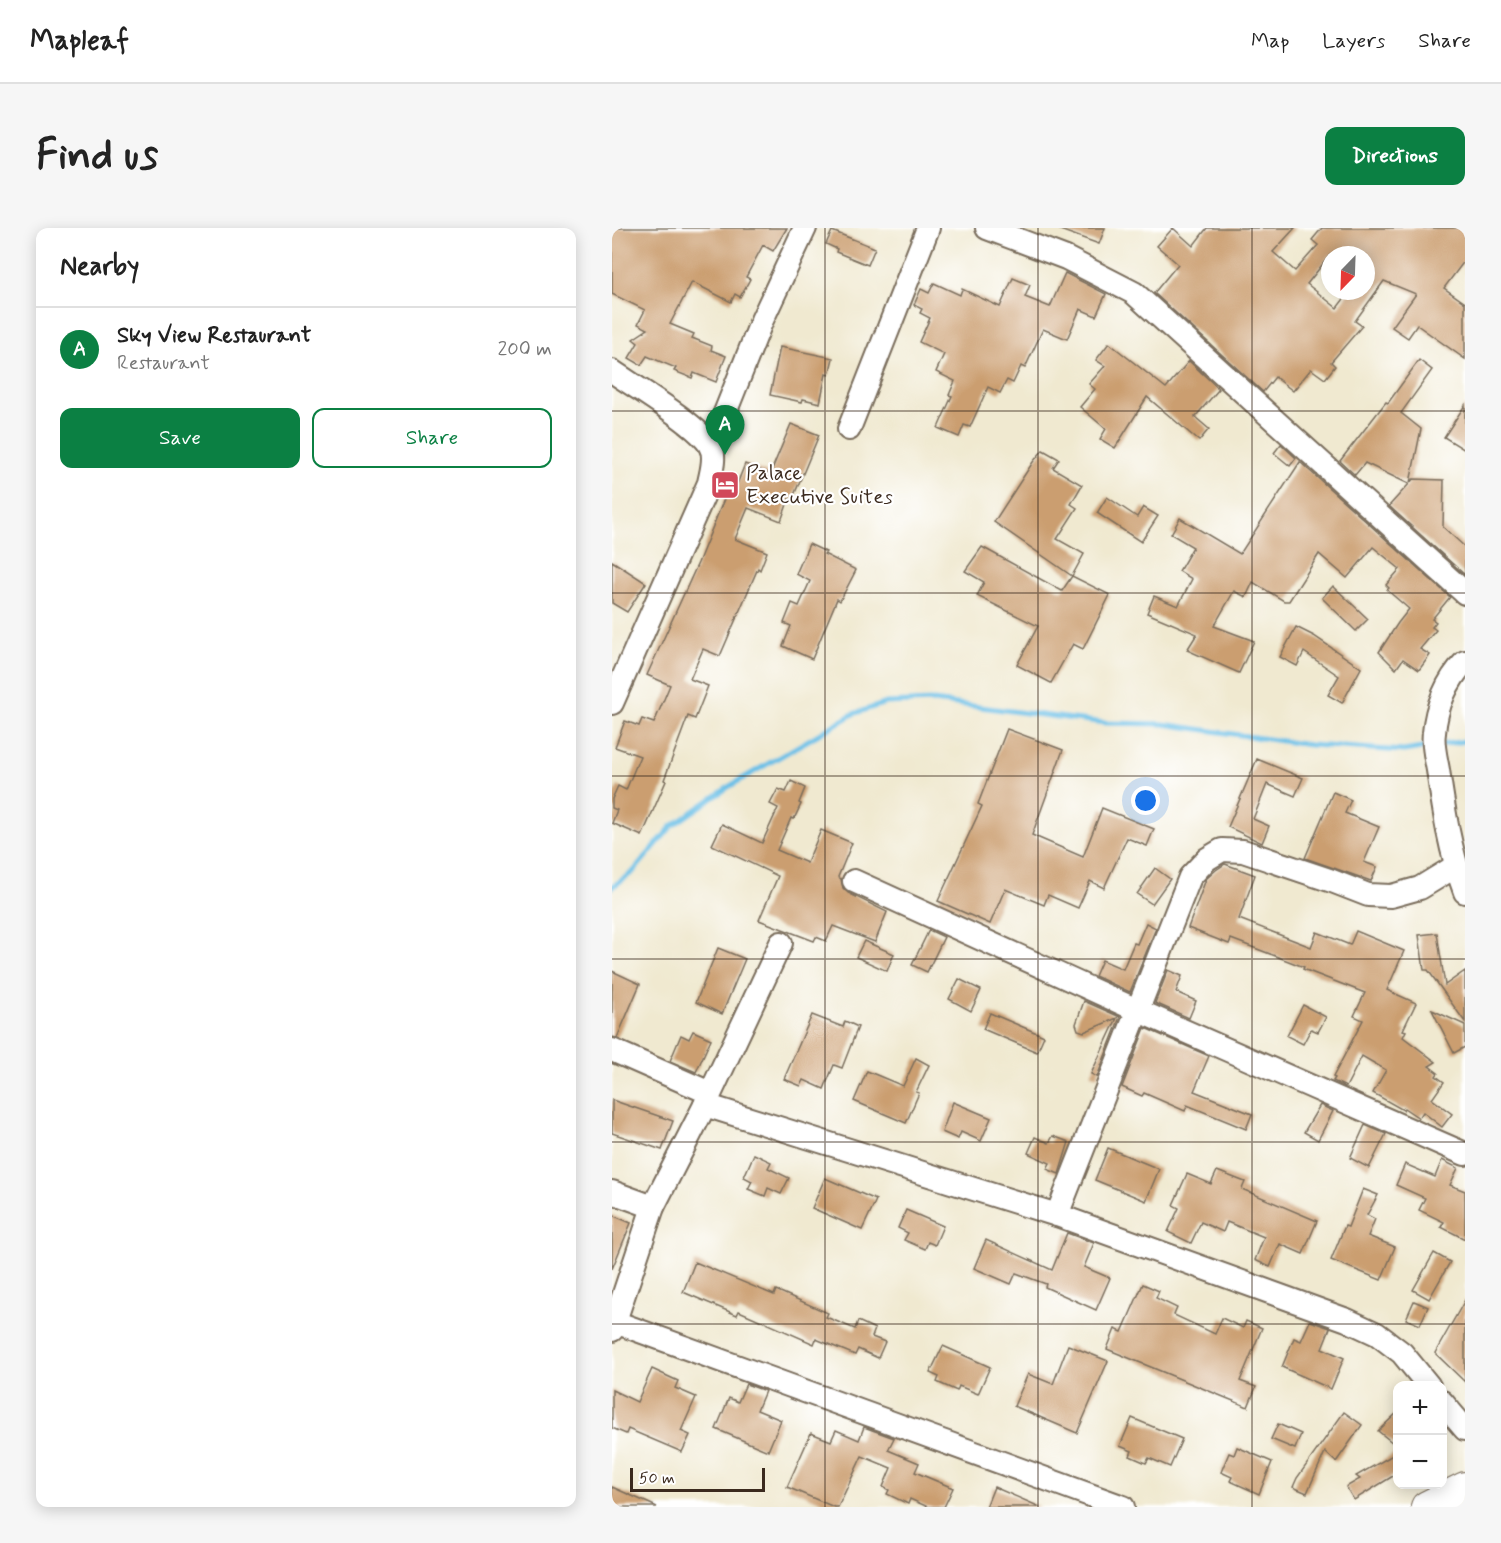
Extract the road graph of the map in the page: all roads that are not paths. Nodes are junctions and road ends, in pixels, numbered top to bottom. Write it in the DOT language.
graph roads {
  1 [pos="806,228"];
  2 [pos="928,228"];
  3 [pos="987,228"];
  4 [pos="612,371"];
  5 [pos="849,429"];
  6 [pos="711,448"];
  7 [pos="1465,593"];
  8 [pos="1465,662"];
  9 [pos="612,703"];
  10 [pos="1456,866"];
  11 [pos="854,880"];
  12 [pos="1465,892"];
  13 [pos="781,943"];
  14 [pos="1139,1011"];
  15 [pos="612,1050"];
  16 [pos="708,1099"];
  17 [pos="1465,1154"];
  18 [pos="612,1192"];
  19 [pos="653,1207"];
  20 [pos="1057,1215"];
  21 [pos="614,1326"];
  22 [pos="1425,1381"];
  23 [pos="1447,1407"];
  24 [pos="1465,1429"];
  25 [pos="1465,1488"];
  26 [pos="1123,1507"];
  27 [pos="1427,1507"];
  1 -- 6 [label="street"];
  2 -- 5 [label="street"];
  3 -- 7 [label="street"];
  4 -- 6 [label="street"];
  6 -- 9 [label="street"];
  8 -- 10 [label="street"];
  10 -- 12 [label="street"];
  10 -- 14 [label="street"];
  11 -- 14 [label="street"];
  13 -- 16 [label="street"];
  14 -- 17 [label="street"];
  14 -- 20 [label="street"];
  15 -- 16 [label="street"];
  16 -- 19 [label="street"];
  16 -- 20 [label="street"];
  18 -- 19 [label="street"];
  19 -- 21 [label="street"];
  20 -- 22 [label="street"];
  21 -- 26 [label="street"];
  23 -- 24 [label="street"];
  25 -- 27 [label="main road"];
}
